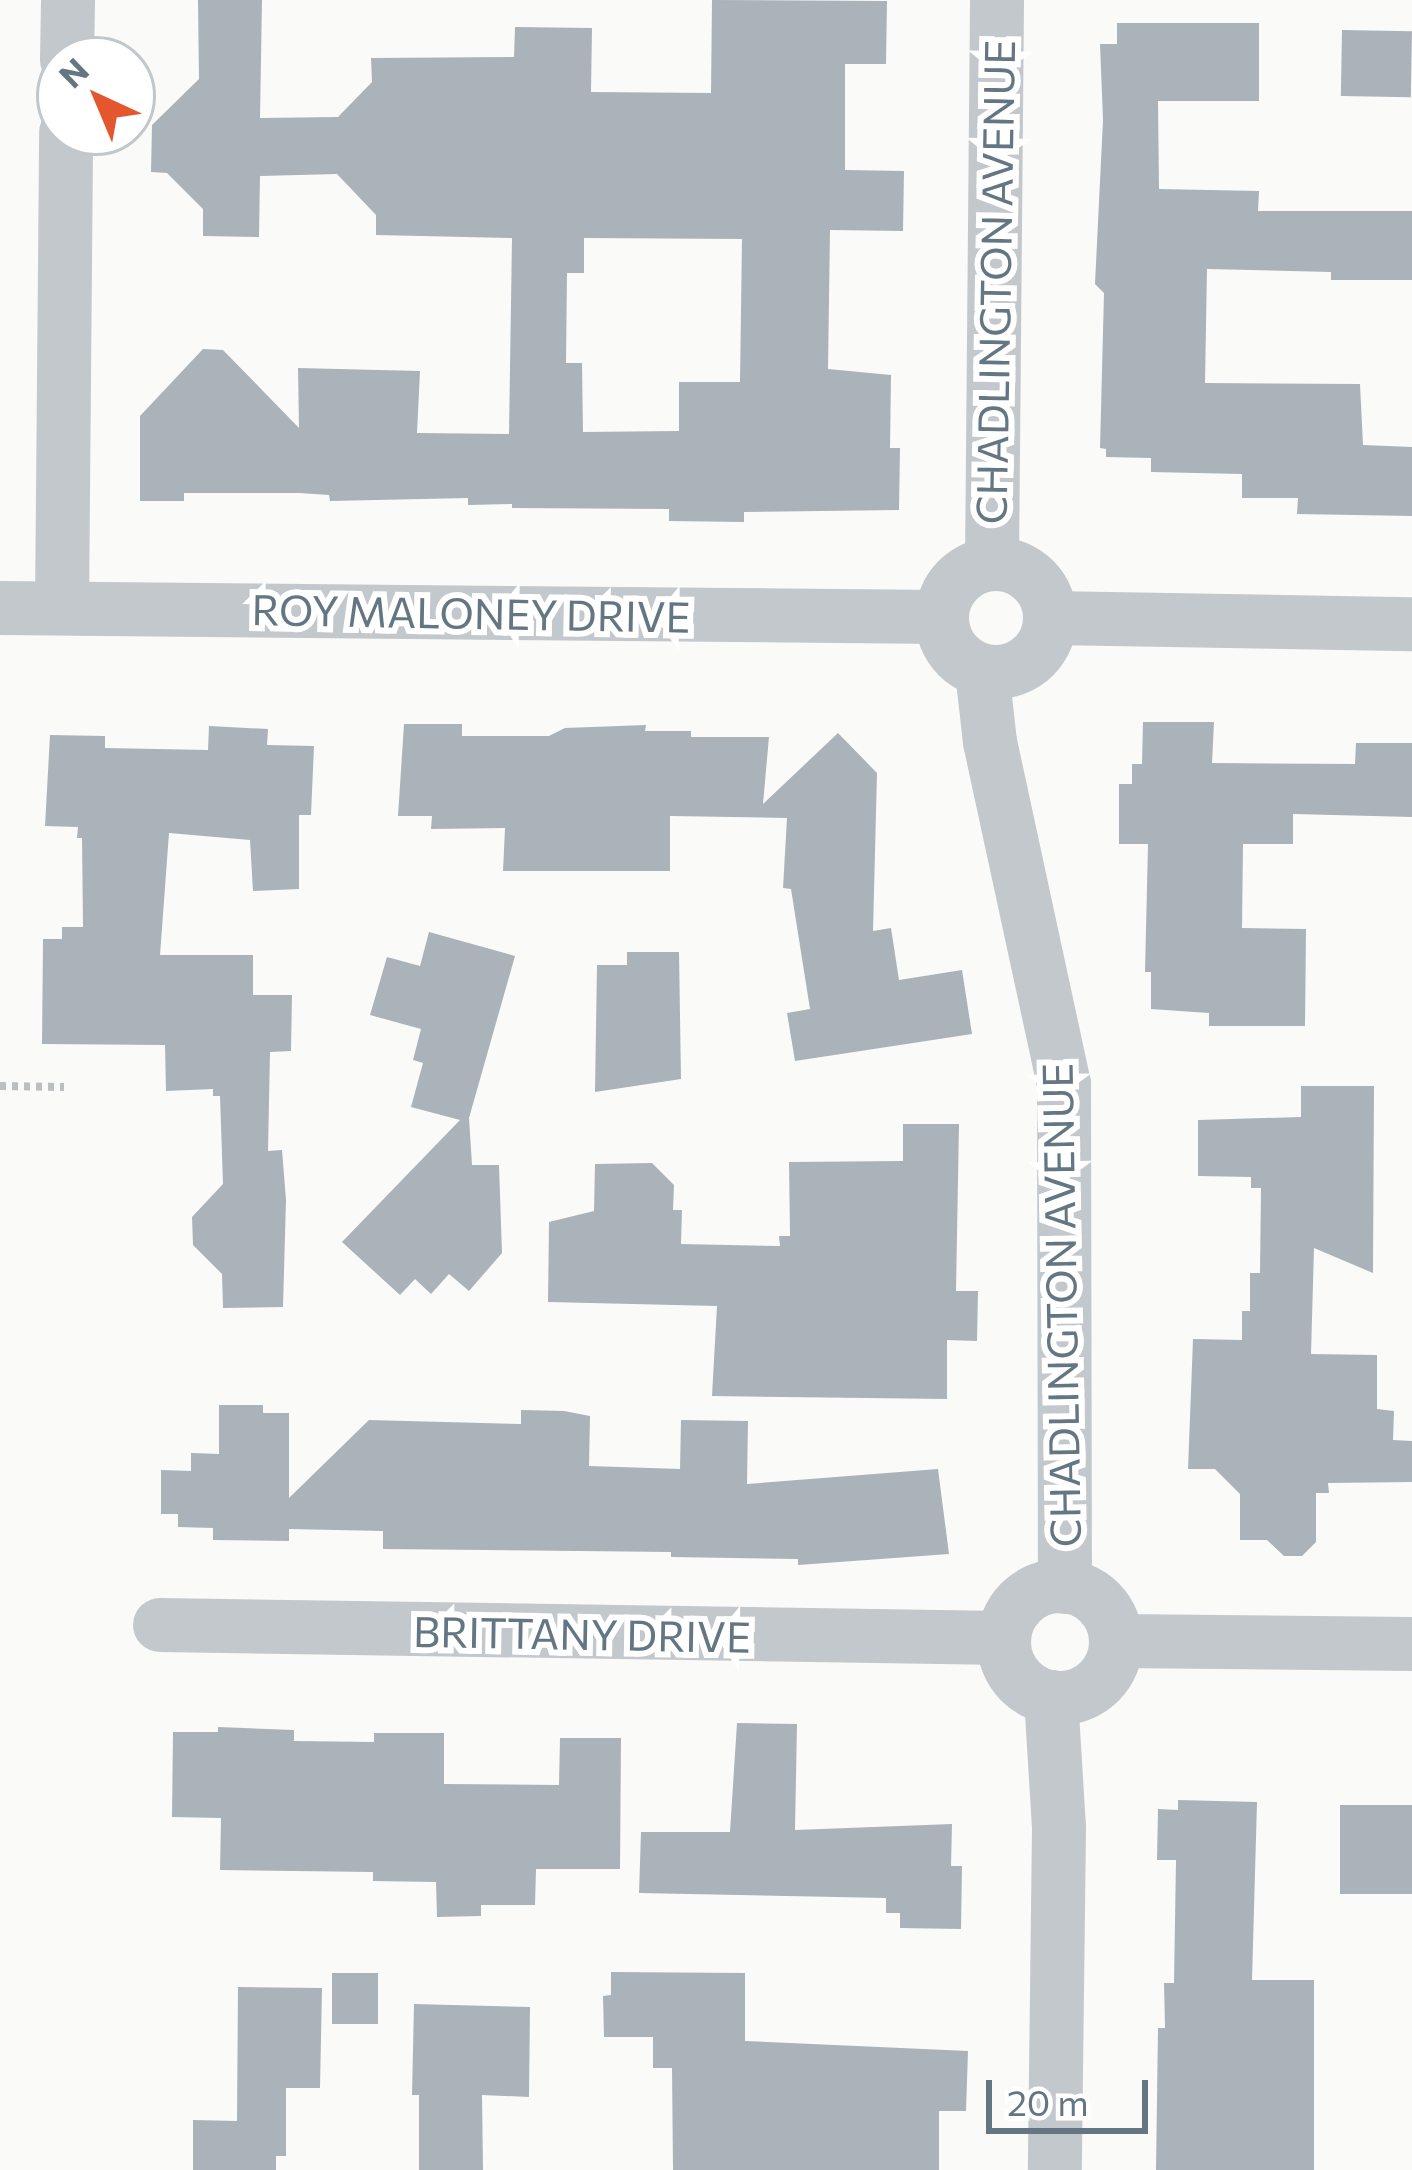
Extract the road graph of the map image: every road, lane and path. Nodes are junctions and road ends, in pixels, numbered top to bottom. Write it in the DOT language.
graph roads {
  1 [pos="68,0"];
  2 [pos="997,0"];
  3 [pos="67,36"];
  4 [pos="66,156"];
  5 [pos="992,564"];
  6 [pos="0,608"];
  7 [pos="62,608"];
  8 [pos="941,617"];
  9 [pos="1051,618"];
  10 [pos="1412,624"];
  11 [pos="982,671"];
  12 [pos="0,1086"];
  13 [pos="64,1087"];
  14 [pos="1065,1587"];
  15 [pos="160,1625"];
  16 [pos="1004,1638"];
  17 [pos="1117,1641"];
  18 [pos="1412,1644"];
  19 [pos="1051,1697"];
  20 [pos="1055,2170"];
  1 -- 3 [label="street"];
  2 -- 5 [label="street, CHADLINGTON AVENUE"];
  4 -- 7 [label="street"];
  5 -- 8 [label="street"];
  5 -- 9 [label="street"];
  6 -- 7 [label="street, ROY MALONEY DRIVE"];
  7 -- 8 [label="street, ROY MALONEY DRIVE"];
  8 -- 11 [label="street"];
  9 -- 10 [label="street"];
  9 -- 11 [label="street"];
  11 -- 14 [label="street, CHADLINGTON AVENUE"];
  12 -- 13 [label="path"];
  14 -- 16 [label="street"];
  14 -- 17 [label="street"];
  15 -- 16 [label="street, BRITTANY DRIVE"];
  16 -- 19 [label="street"];
  17 -- 18 [label="street"];
  17 -- 19 [label="street"];
  19 -- 20 [label="street"];
}
